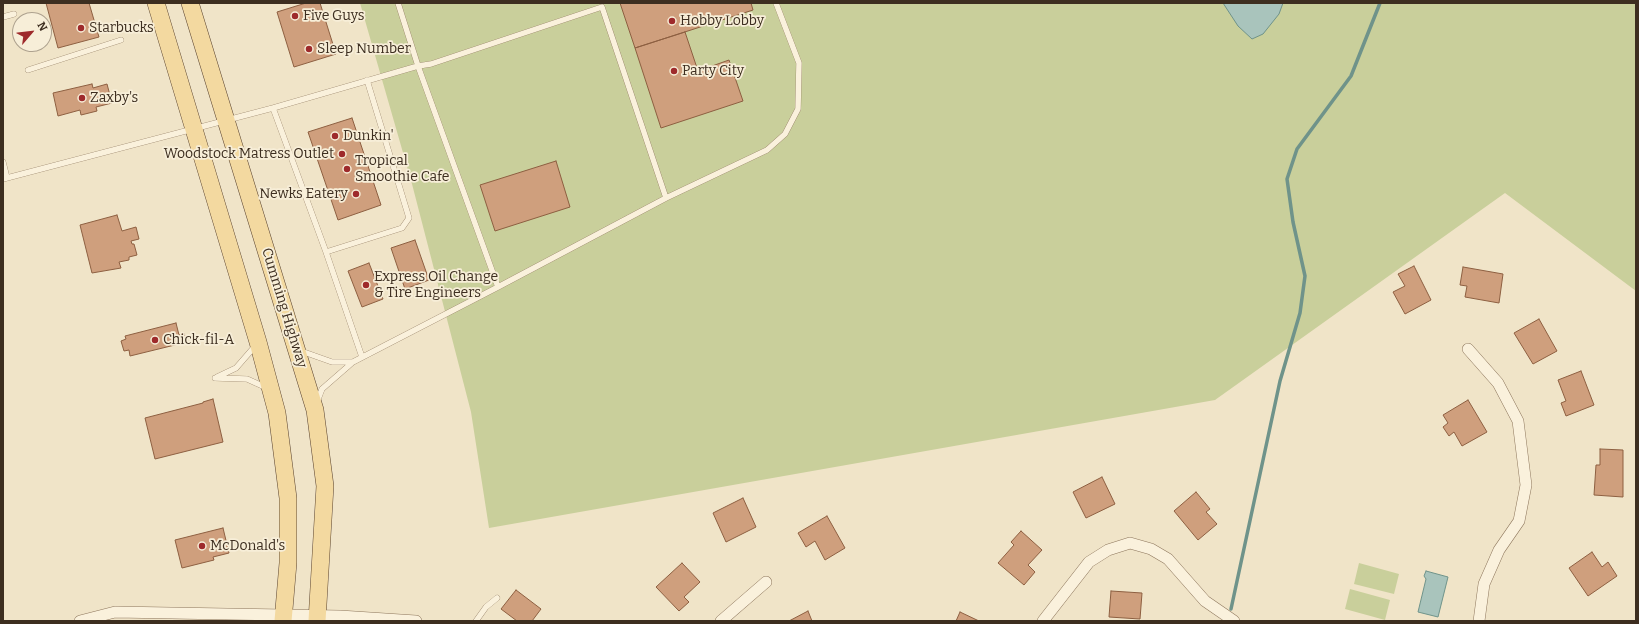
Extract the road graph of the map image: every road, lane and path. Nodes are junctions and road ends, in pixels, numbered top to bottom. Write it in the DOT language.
graph roads {
  1 [pos="156,3"];
  2 [pos="190,3"];
  3 [pos="398,3"];
  4 [pos="776,3"];
  5 [pos="601,5"];
  6 [pos="121,40"];
  7 [pos="418,66"];
  8 [pos="28,70"];
  9 [pos="367,80"];
  10 [pos="273,108"];
  11 [pos="225,119"];
  12 [pos="194,128"];
  13 [pos="3,162"];
  14 [pos="5,179"];
  15 [pos="666,198"];
  16 [pos="326,252"];
  17 [pos="498,287"];
  18 [pos="258,342"];
  19 [pos="297,349"];
  20 [pos="1468,349"];
  21 [pos="362,357"];
  22 [pos="353,362"];
  23 [pos="271,391"];
  24 [pos="315,410"];
  25 [pos="766,582"];
  26 [pos="496,598"];
  27 [pos="284,618"];
  28 [pos="317,619"];
  29 [pos="80,621"];
  30 [pos="416,621"];
  31 [pos="476,621"];
  32 [pos="721,621"];
  33 [pos="1043,621"];
  34 [pos="1234,621"];
  35 [pos="1480,621"];
  1 -- 12 [label="main road"];
  2 -- 11 [label="main road, Cumming Highway"];
  3 -- 7 [label="lane"];
  4 -- 15 [label="lane"];
  5 -- 7 [label="lane"];
  5 -- 15 [label="lane"];
  6 -- 8 [label="lane"];
  7 -- 9 [label="lane"];
  7 -- 17 [label="lane"];
  9 -- 10 [label="lane"];
  9 -- 16 [label="lane"];
  10 -- 11 [label="lane"];
  10 -- 16 [label="lane"];
  11 -- 12 [label="lane"];
  11 -- 19 [label="main road, Cumming Highway"];
  12 -- 14 [label="lane"];
  12 -- 18 [label="main road"];
  13 -- 14 [label="lane"];
  15 -- 17 [label="lane"];
  16 -- 21 [label="lane"];
  17 -- 21 [label="lane"];
  18 -- 23 [label="main road"];
  18 -- 23 [label="lane"];
  19 -- 22 [label="lane"];
  19 -- 24 [label="main road, Cumming Highway"];
  20 -- 35 [label="street"];
  21 -- 22 [label="lane"];
  22 -- 24 [label="lane"];
  23 -- 27 [label="main road"];
  24 -- 28 [label="main road, Cumming Highway"];
  25 -- 32 [label="street"];
  26 -- 31 [label="lane"];
  27 -- 28 [label="street"];
  27 -- 29 [label="street"];
  28 -- 30 [label="street"];
  33 -- 34 [label="street"];
}
